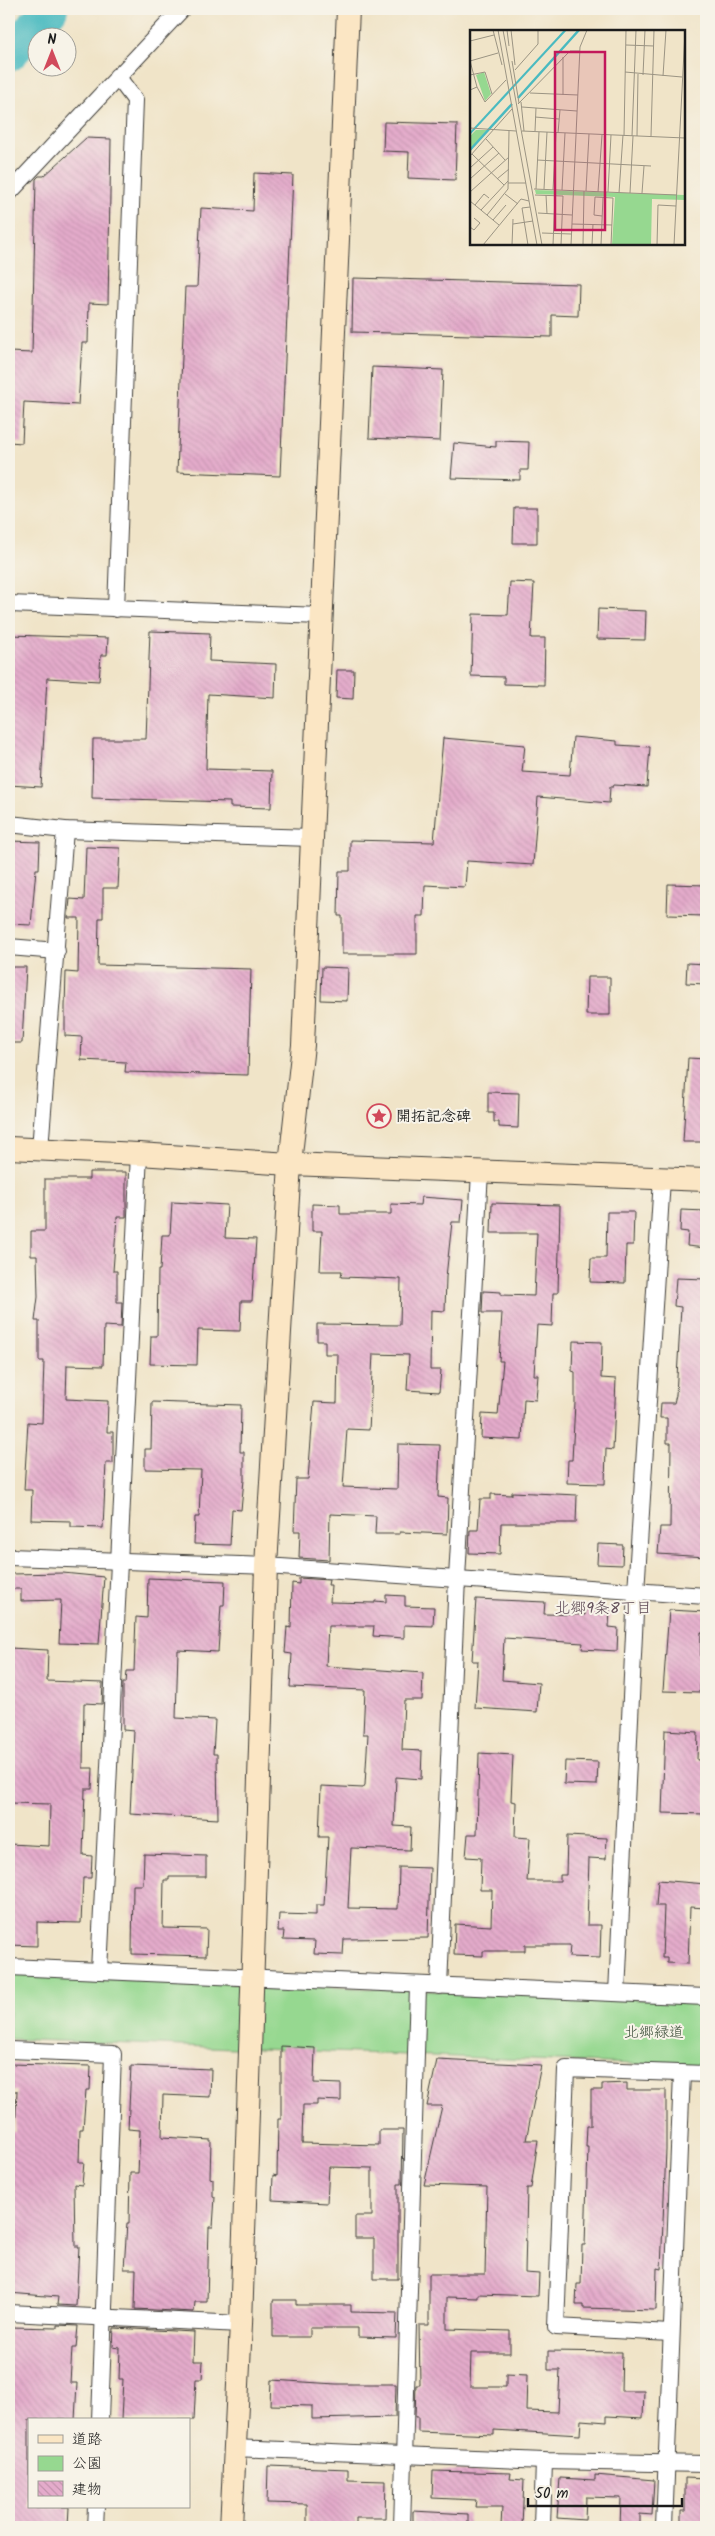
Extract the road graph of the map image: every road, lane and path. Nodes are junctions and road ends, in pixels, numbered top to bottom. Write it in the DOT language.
graph roads {
  1 [pos="182,9"];
  2 [pos="348,9"];
  3 [pos="118,76"];
  4 [pos="9,194"];
  5 [pos="9,604"];
  6 [pos="116,608"];
  7 [pos="322,616"];
  8 [pos="9,824"];
  9 [pos="66,830"];
  10 [pos="312,838"];
  11 [pos="9,947"];
  12 [pos="57,951"];
  13 [pos="9,1148"];
  14 [pos="40,1149"];
  15 [pos="140,1154"];
  16 [pos="290,1164"];
  17 [pos="480,1172"];
  18 [pos="662,1179"];
  19 [pos="706,1180"];
  20 [pos="9,1557"];
  21 [pos="120,1561"];
  22 [pos="266,1566"];
  23 [pos="457,1578"];
  24 [pos="636,1592"];
  25 [pos="706,1596"];
  26 [pos="9,1967"];
  27 [pos="99,1971"];
  28 [pos="252,1977"];
  29 [pos="418,1986"];
  30 [pos="439,1986"];
  31 [pos="617,1993"];
  32 [pos="706,1997"];
  33 [pos="9,2050"];
  34 [pos="682,2073"];
  35 [pos="706,2074"];
  36 [pos="9,2313"];
  37 [pos="104,2318"];
  38 [pos="241,2324"];
  39 [pos="671,2333"];
  40 [pos="100,2418"];
  41 [pos="234,2448"];
  42 [pos="405,2454"];
  43 [pos="544,2461"];
  44 [pos="665,2463"];
  45 [pos="706,2464"];
  46 [pos="96,2508"];
  47 [pos="95,2527"];
  48 [pos="231,2527"];
  49 [pos="402,2527"];
  50 [pos="542,2527"];
  51 [pos="664,2527"];
  1 -- 3 [label="street"];
  2 -- 7 [label="street"];
  3 -- 4 [label="street"];
  3 -- 6 [label="street"];
  5 -- 6 [label="street"];
  6 -- 7 [label="street"];
  7 -- 10 [label="street"];
  8 -- 9 [label="street"];
  9 -- 10 [label="street"];
  9 -- 12 [label="street"];
  10 -- 16 [label="street"];
  11 -- 12 [label="street"];
  12 -- 14 [label="street"];
  13 -- 14 [label="street"];
  14 -- 15 [label="street"];
  15 -- 16 [label="street"];
  15 -- 21 [label="street"];
  16 -- 17 [label="street"];
  16 -- 22 [label="street"];
  17 -- 18 [label="street"];
  17 -- 23 [label="street"];
  18 -- 19 [label="street"];
  18 -- 24 [label="street"];
  20 -- 21 [label="street"];
  21 -- 22 [label="street"];
  21 -- 27 [label="street"];
  22 -- 23 [label="street"];
  22 -- 28 [label="street"];
  23 -- 24 [label="street"];
  23 -- 30 [label="street"];
  24 -- 25 [label="street"];
  24 -- 31 [label="street"];
  26 -- 27 [label="street"];
  27 -- 28 [label="street"];
  28 -- 29 [label="street"];
  28 -- 38 [label="street"];
  29 -- 30 [label="street"];
  29 -- 42 [label="street"];
  30 -- 31 [label="street"];
  31 -- 32 [label="street"];
  33 -- 37 [label="street"];
  34 -- 35 [label="street"];
  34 -- 39 [label="street"];
  34 -- 39 [label="street"];
  36 -- 37 [label="street"];
  37 -- 38 [label="street"];
  37 -- 40 [label="street"];
  38 -- 41 [label="street"];
  39 -- 44 [label="street"];
  41 -- 42 [label="street"];
  41 -- 48 [label="street"];
  42 -- 43 [label="street"];
  42 -- 49 [label="street"];
  43 -- 44 [label="street"];
  43 -- 50 [label="street"];
  44 -- 45 [label="street"];
  44 -- 51 [label="street"];
  46 -- 47 [label="street"];
}
